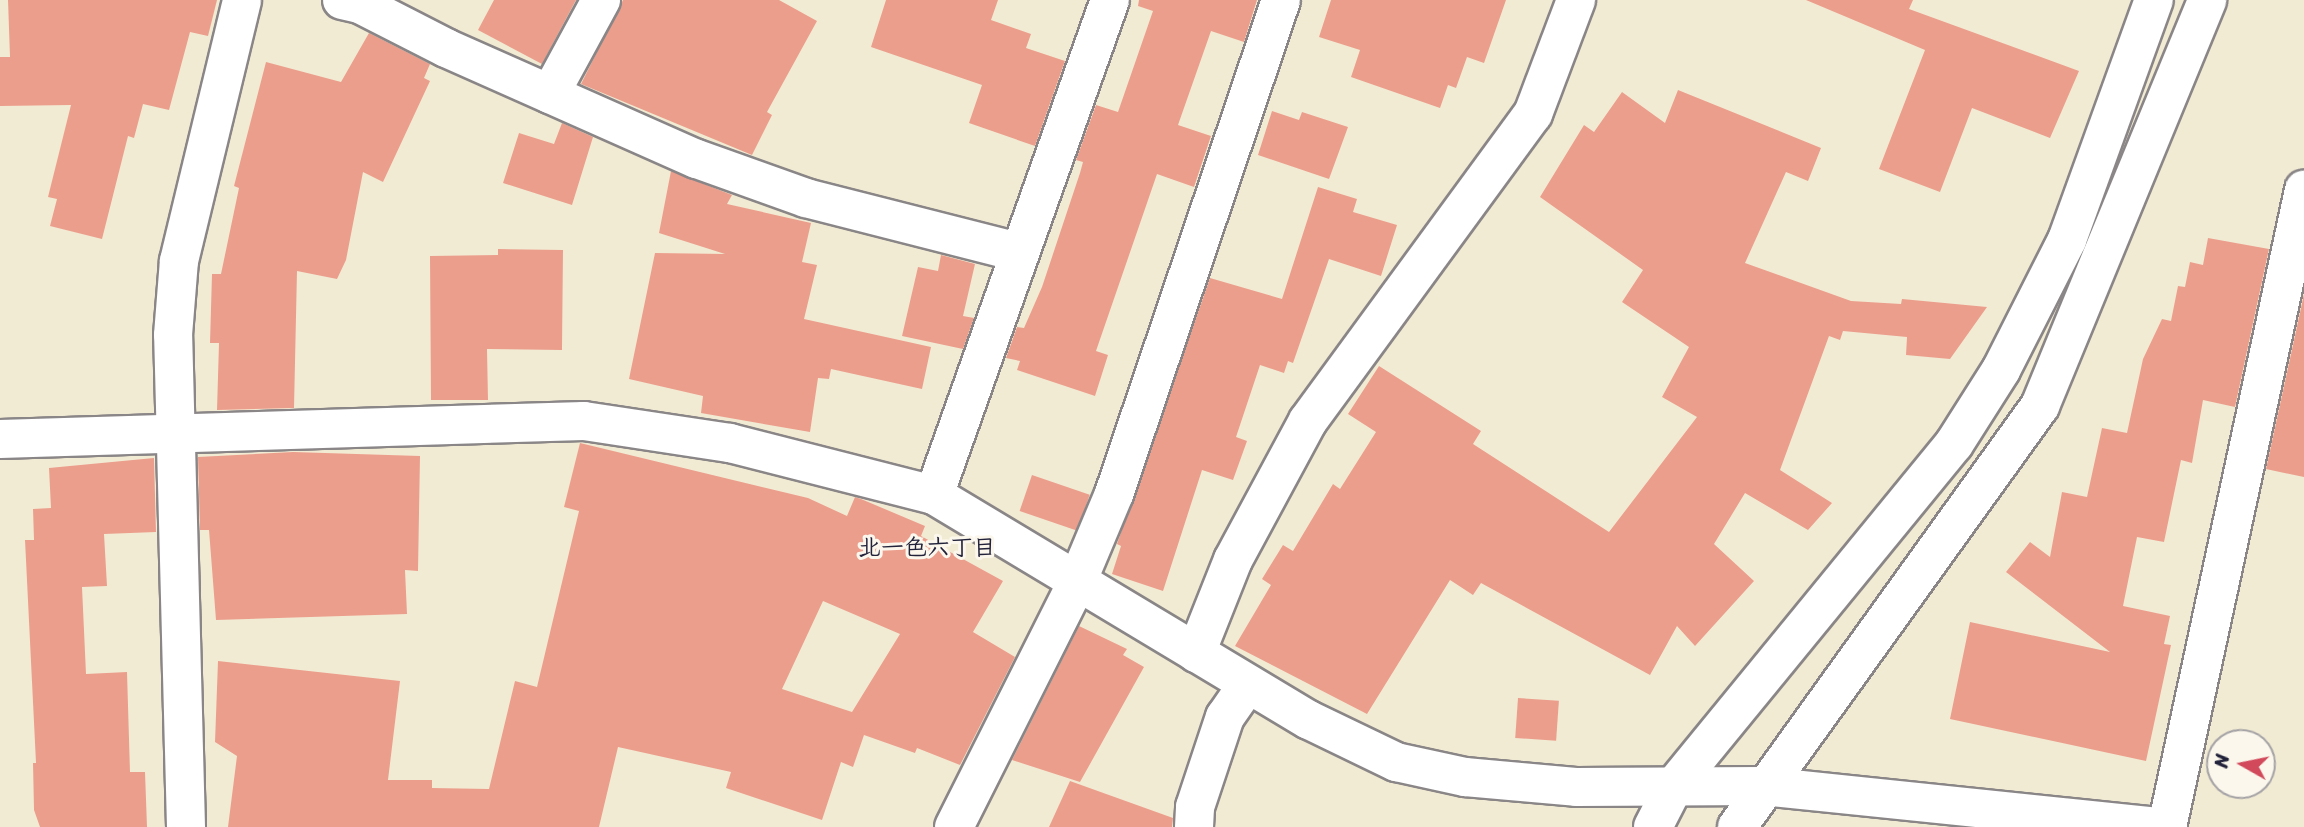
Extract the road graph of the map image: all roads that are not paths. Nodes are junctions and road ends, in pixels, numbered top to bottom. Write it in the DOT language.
graph roads {
  1 [pos="242,0"];
  2 [pos="342,0"];
  3 [pos="601,0"];
  4 [pos="1110,0"];
  5 [pos="1281,0"];
  6 [pos="1576,0"];
  7 [pos="2154,0"];
  8 [pos="2207,0"];
  9 [pos="550,94"];
  10 [pos="2304,191"];
  11 [pos="1018,252"];
  12 [pos="173,435"];
  13 [pos="0,439"];
  14 [pos="933,495"];
  15 [pos="1077,582"];
  16 [pos="1196,653"];
  17 [pos="1248,684"];
  18 [pos="1674,786"];
  19 [pos="1763,786"];
  20 [pos="186,827"];
  21 [pos="954,827"];
  22 [pos="1194,827"];
  23 [pos="1653,827"];
  24 [pos="1737,827"];
  25 [pos="2165,827"];
  1 -- 12 [label="street"];
  2 -- 9 [label="street"];
  3 -- 9 [label="street"];
  4 -- 11 [label="street"];
  5 -- 15 [label="street"];
  6 -- 16 [label="street"];
  7 -- 18 [label="street"];
  8 -- 19 [label="street"];
  9 -- 11 [label="street"];
  10 -- 25 [label="street"];
  11 -- 14 [label="street"];
  12 -- 13 [label="street"];
  12 -- 14 [label="street"];
  12 -- 20 [label="street"];
  14 -- 15 [label="street"];
  15 -- 16 [label="street"];
  15 -- 21 [label="street"];
  16 -- 17 [label="street"];
  17 -- 18 [label="street"];
  17 -- 22 [label="street"];
  18 -- 19 [label="street"];
  18 -- 23 [label="street"];
  19 -- 24 [label="street"];
  19 -- 25 [label="street"];
}
